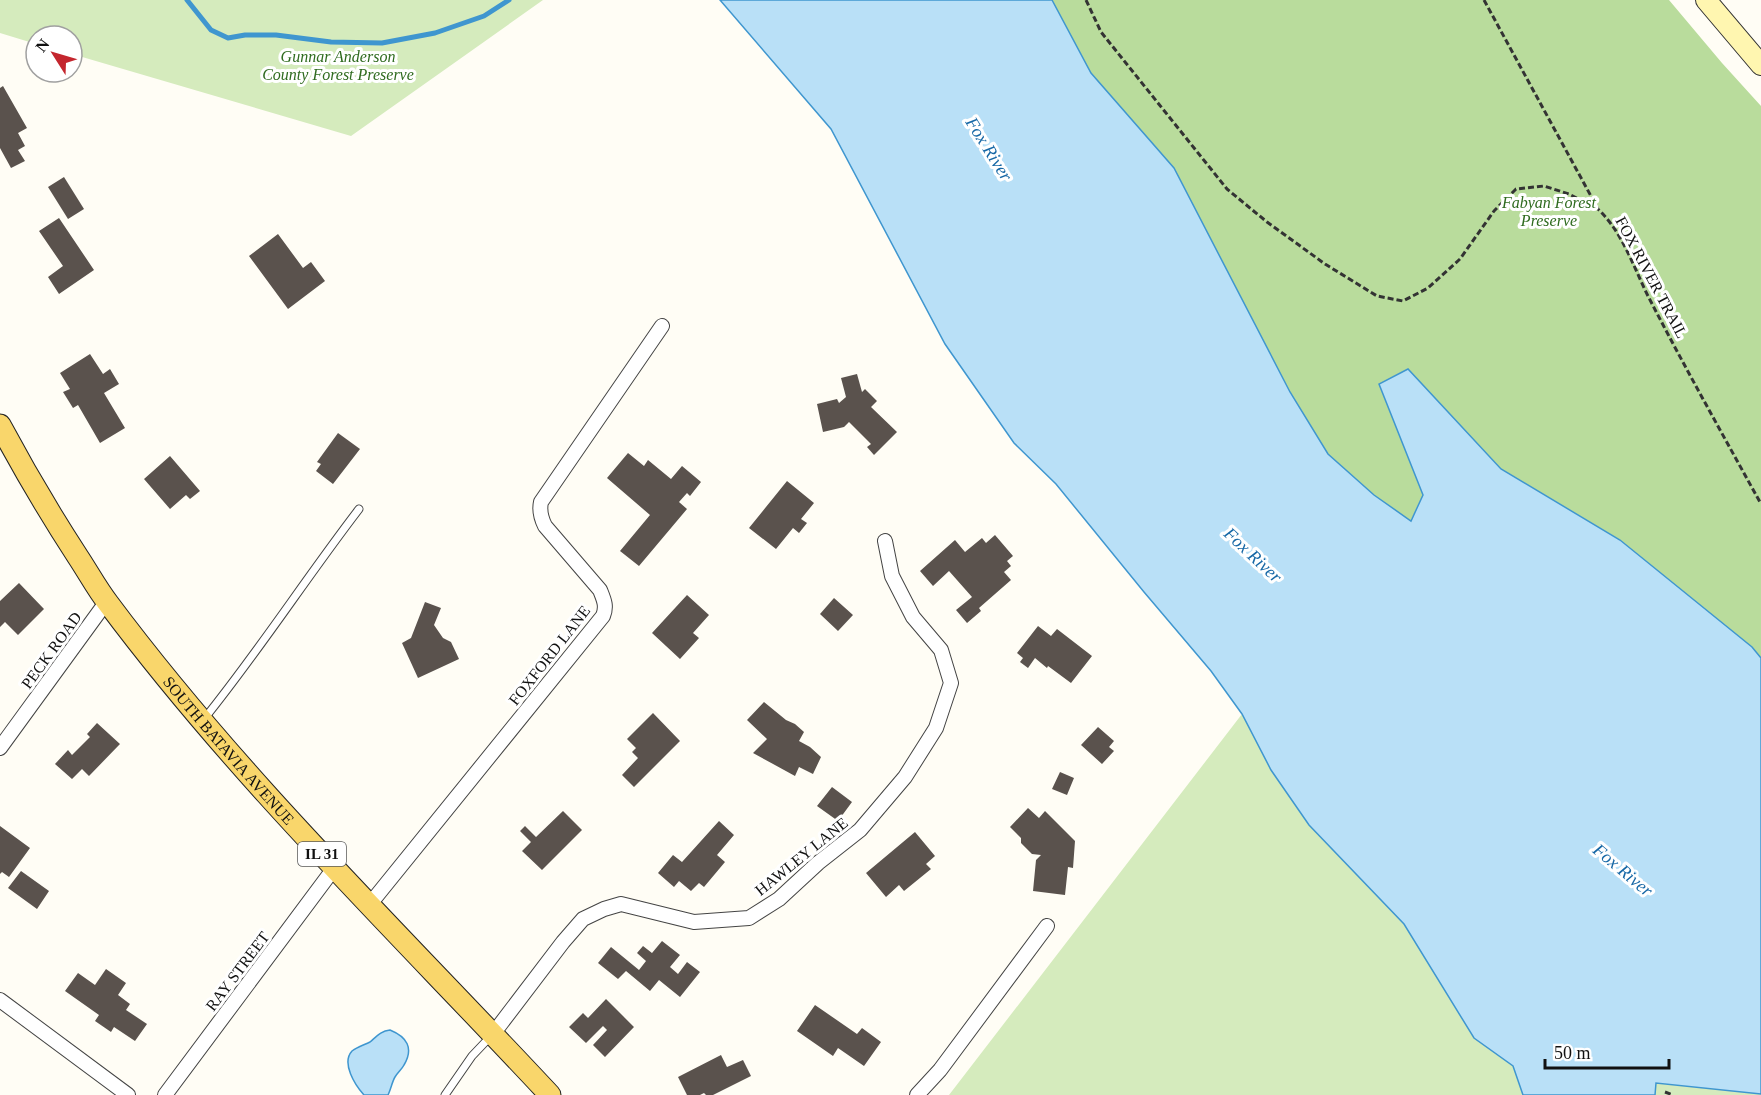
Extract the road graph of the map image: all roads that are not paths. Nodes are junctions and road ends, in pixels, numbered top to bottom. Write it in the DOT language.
graph roads {
  1 [pos="1706,0"];
  2 [pos="1761,65"];
  3 [pos="662,326"];
  4 [pos="0,424"];
  5 [pos="359,509"];
  6 [pos="885,541"];
  7 [pos="106,601"];
  8 [pos="202,721"];
  9 [pos="0,748"];
  10 [pos="335,867"];
  11 [pos="370,904"];
  12 [pos="1047,926"];
  13 [pos="0,1000"];
  14 [pos="493,1034"];
  15 [pos="128,1095"];
  16 [pos="165,1095"];
  17 [pos="445,1095"];
  18 [pos="550,1095"];
  19 [pos="917,1095"];
  1 -- 2 [label="main road"];
  3 -- 11 [label="street, FOXFORD LANE"];
  4 -- 7 [label="main road, SOUTH BATAVIA AVENUE / IL 31"];
  5 -- 8 [label="lane"];
  6 -- 14 [label="street, HAWLEY LANE"];
  7 -- 8 [label="main road, SOUTH BATAVIA AVENUE / IL 31"];
  7 -- 9 [label="street, PECK ROAD"];
  8 -- 10 [label="main road, SOUTH BATAVIA AVENUE / IL 31"];
  10 -- 11 [label="main road, SOUTH BATAVIA AVENUE / IL 31"];
  10 -- 16 [label="street, RAY STREET"];
  11 -- 14 [label="main road, SOUTH BATAVIA AVENUE / IL 31"];
  12 -- 19 [label="street"];
  13 -- 15 [label="street"];
  14 -- 17 [label="lane"];
  14 -- 18 [label="main road, SOUTH BATAVIA AVENUE / IL 31"];
}
